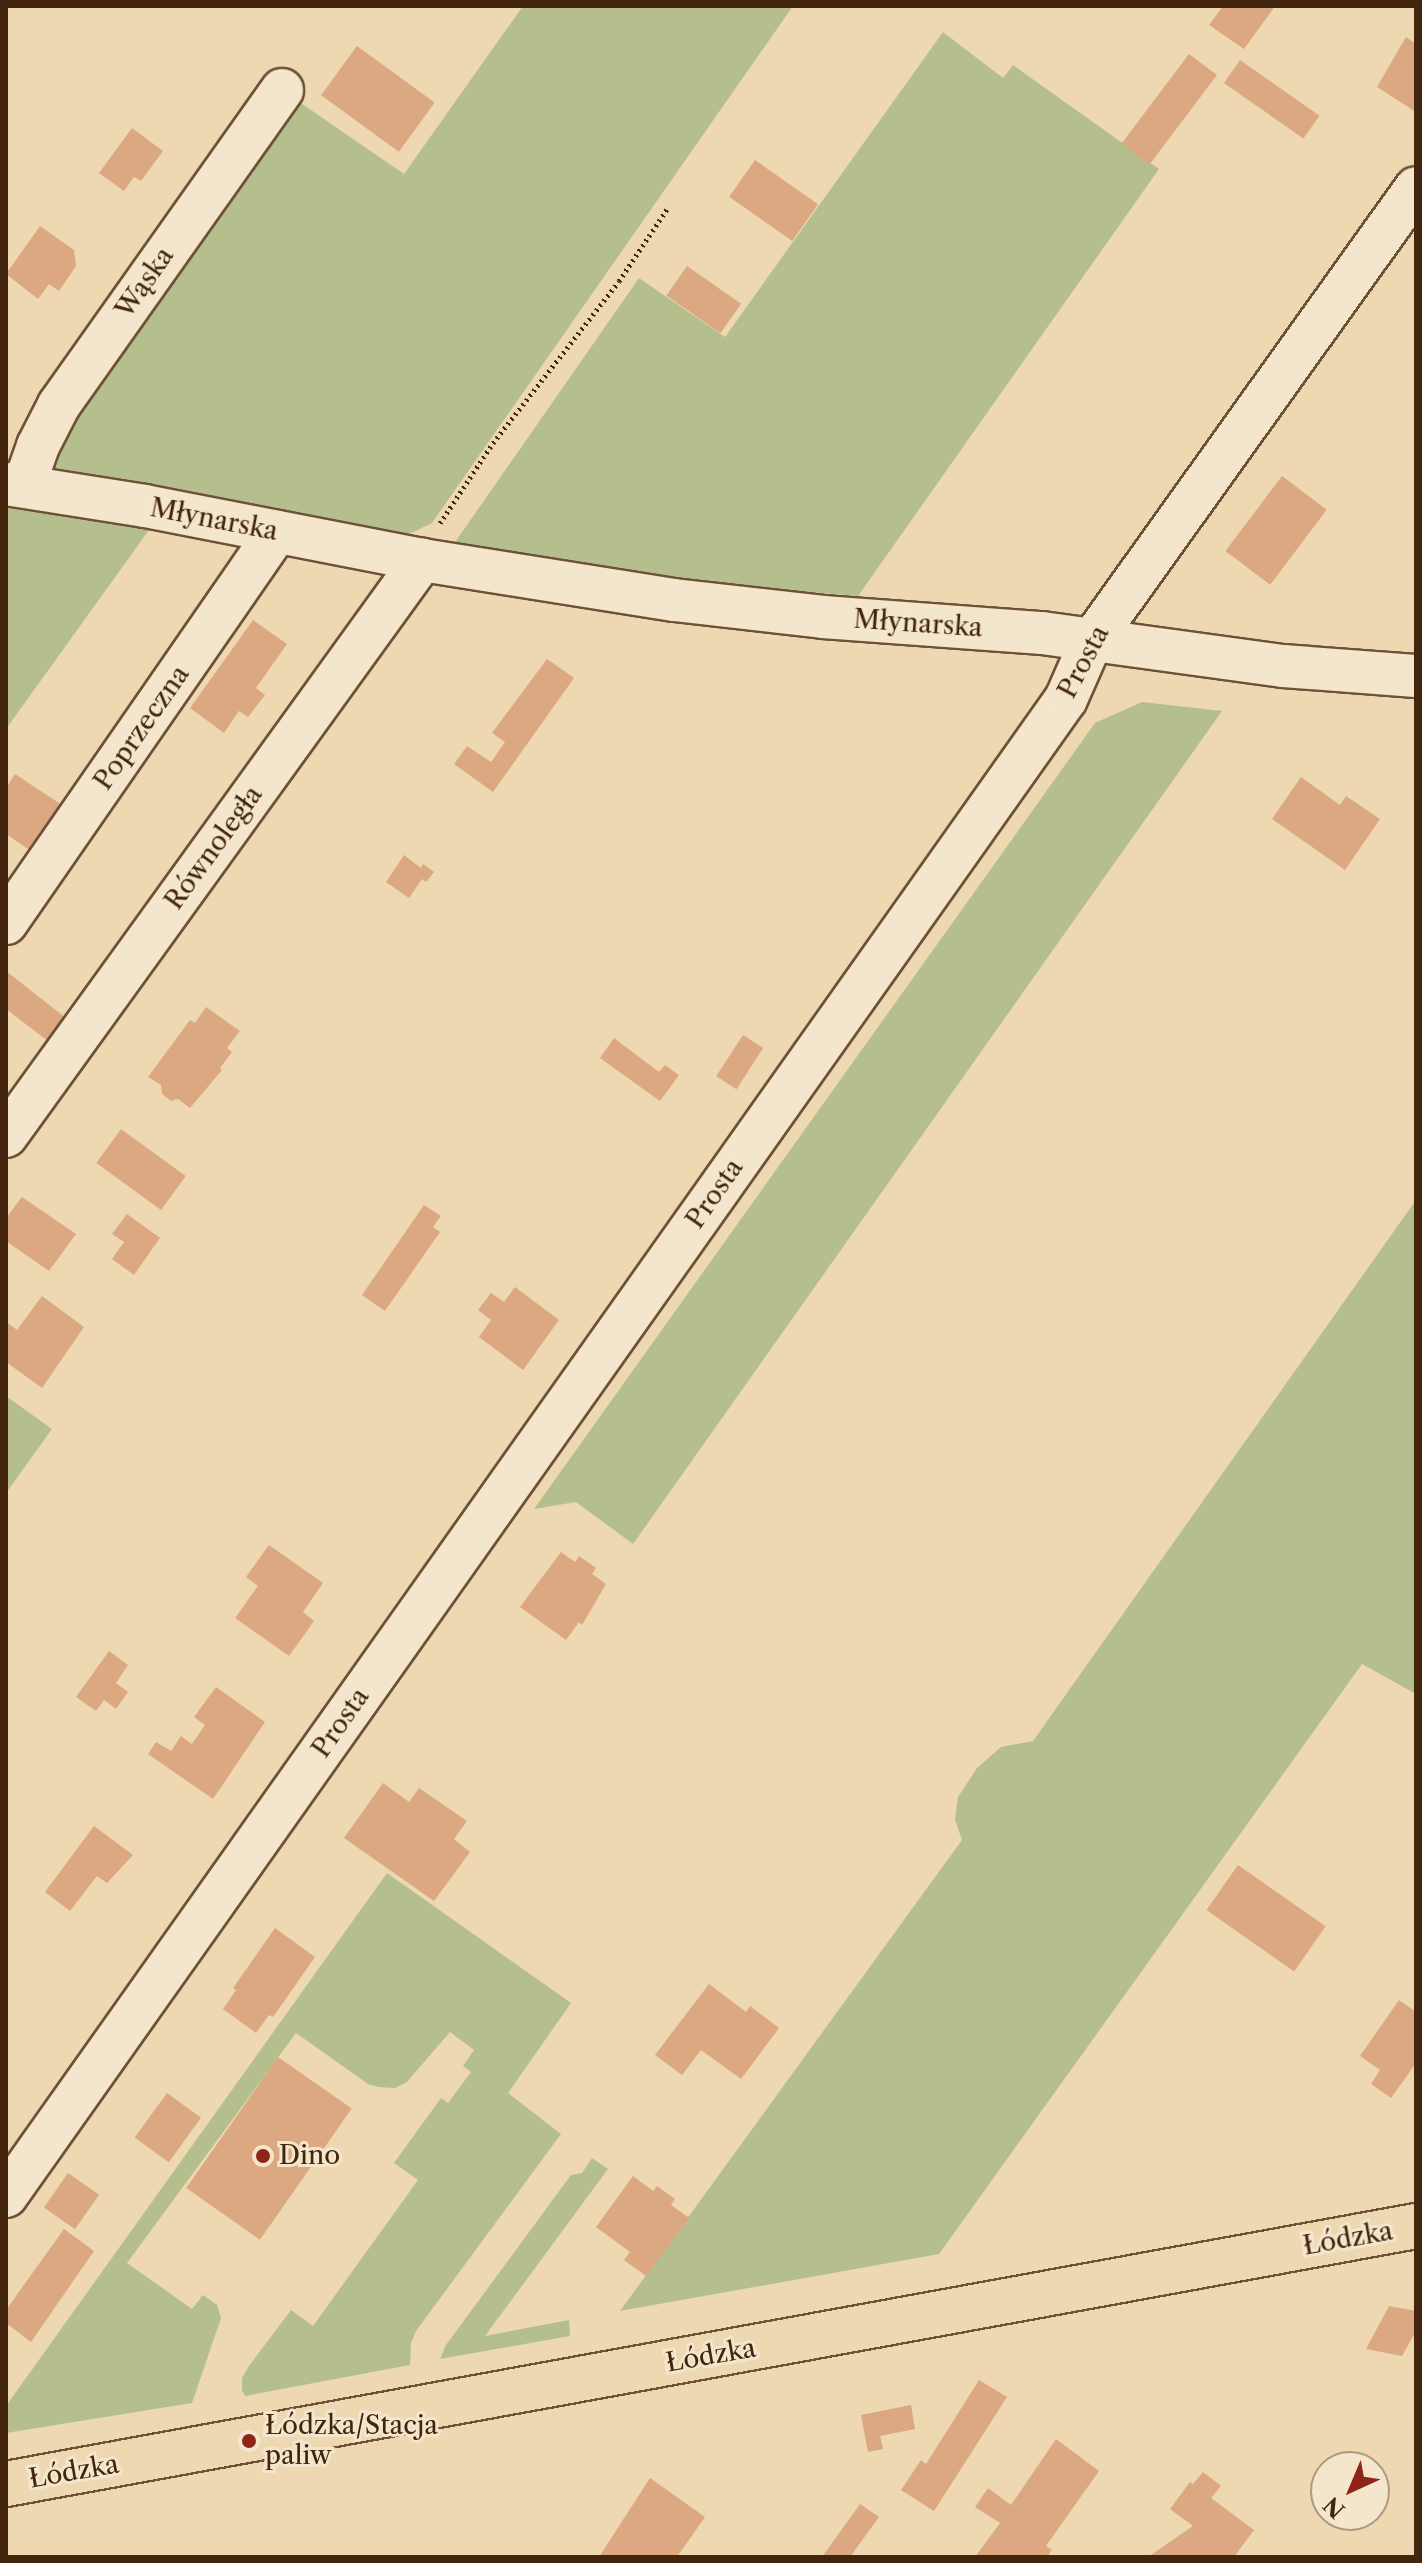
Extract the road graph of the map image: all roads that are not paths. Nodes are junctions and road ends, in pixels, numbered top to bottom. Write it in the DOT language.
graph roads {
  1 [pos="282,90"];
  2 [pos="1416,188"];
  3 [pos="15,485"];
  4 [pos="277,532"];
  5 [pos="422,560"];
  6 [pos="1091,642"];
  7 [pos="1416,676"];
  8 [pos="6,923"];
  9 [pos="6,1136"];
  10 [pos="6,2196"];
  11 [pos="1416,2226"];
  12 [pos="6,2484"];
  1 -- 3 [label="street, Wąska"];
  2 -- 6 [label="street, Prosta"];
  3 -- 4 [label="street, Młynarska"];
  4 -- 5 [label="street, Młynarska"];
  4 -- 8 [label="street, Poprzeczna"];
  5 -- 6 [label="street, Młynarska"];
  5 -- 9 [label="street, Równoległa"];
  6 -- 7 [label="street, Młynarska"];
  6 -- 10 [label="street, Prosta"];
  11 -- 12 [label="main road, Łódzka"];
}
